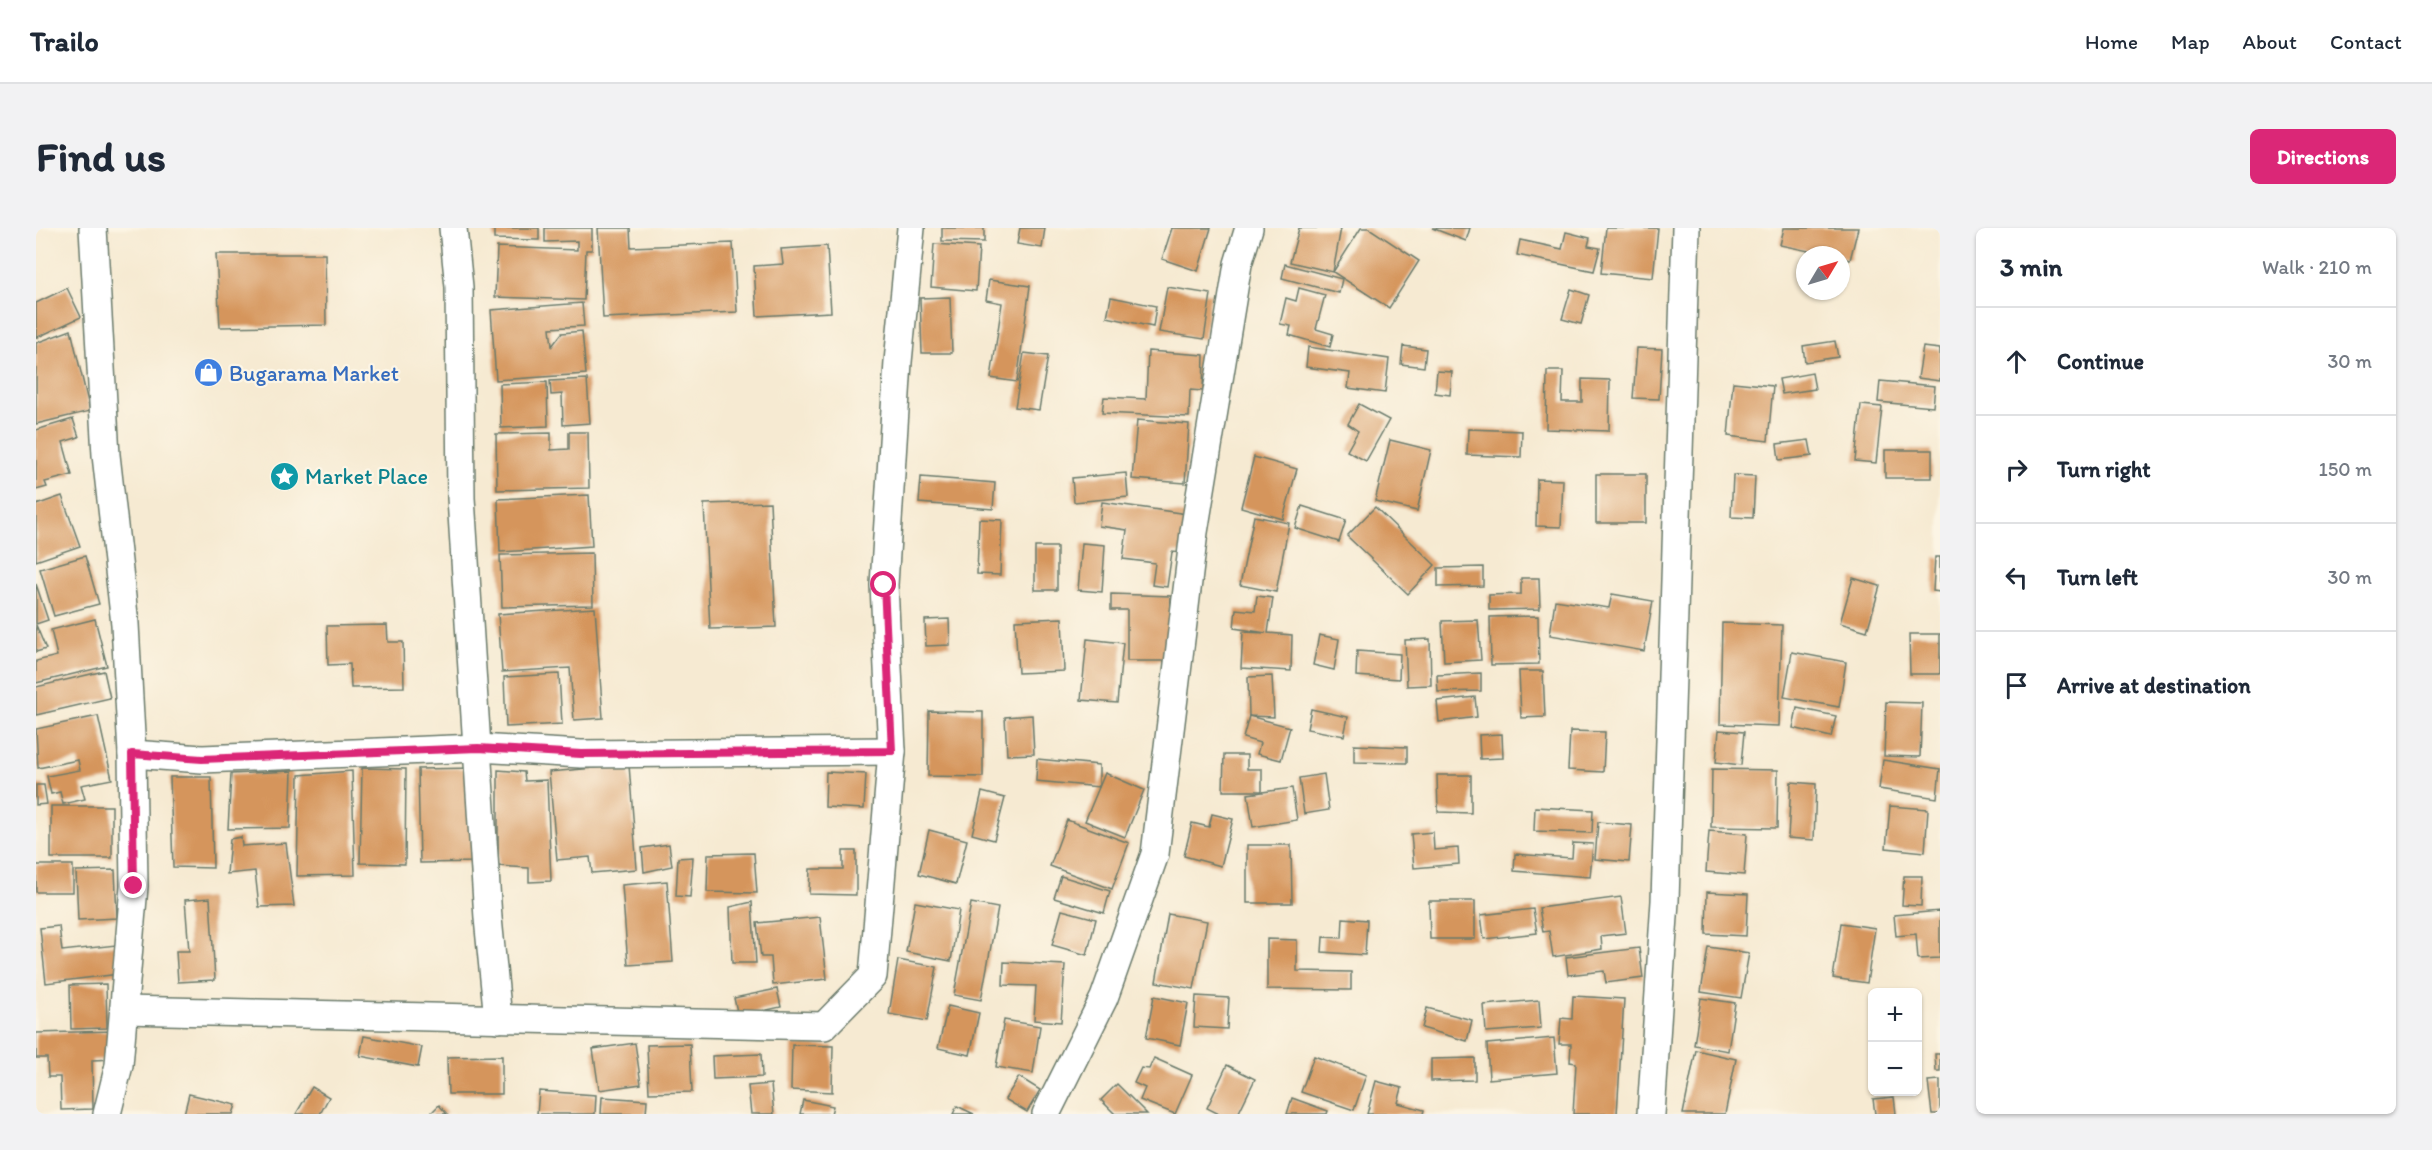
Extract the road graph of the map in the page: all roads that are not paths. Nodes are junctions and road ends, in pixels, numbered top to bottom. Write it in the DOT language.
graph roads {
  1 [pos="93,228"];
  2 [pos="453,228"];
  3 [pos="911,228"];
  4 [pos="1249,228"];
  5 [pos="1686,228"];
  6 [pos="478,748"];
  7 [pos="892,751"];
  8 [pos="132,754"];
  9 [pos="124,1010"];
  10 [pos="498,1019"];
  11 [pos="107,1114"];
  12 [pos="1046,1114"];
  13 [pos="1651,1114"];
  1 -- 8 [label="street"];
  2 -- 6 [label="street"];
  3 -- 7 [label="street"];
  4 -- 12 [label="street"];
  5 -- 13 [label="street"];
  6 -- 7 [label="street"];
  6 -- 8 [label="street"];
  6 -- 10 [label="street"];
  7 -- 10 [label="street"];
  8 -- 9 [label="street"];
  9 -- 10 [label="street"];
  9 -- 11 [label="street"];
}
